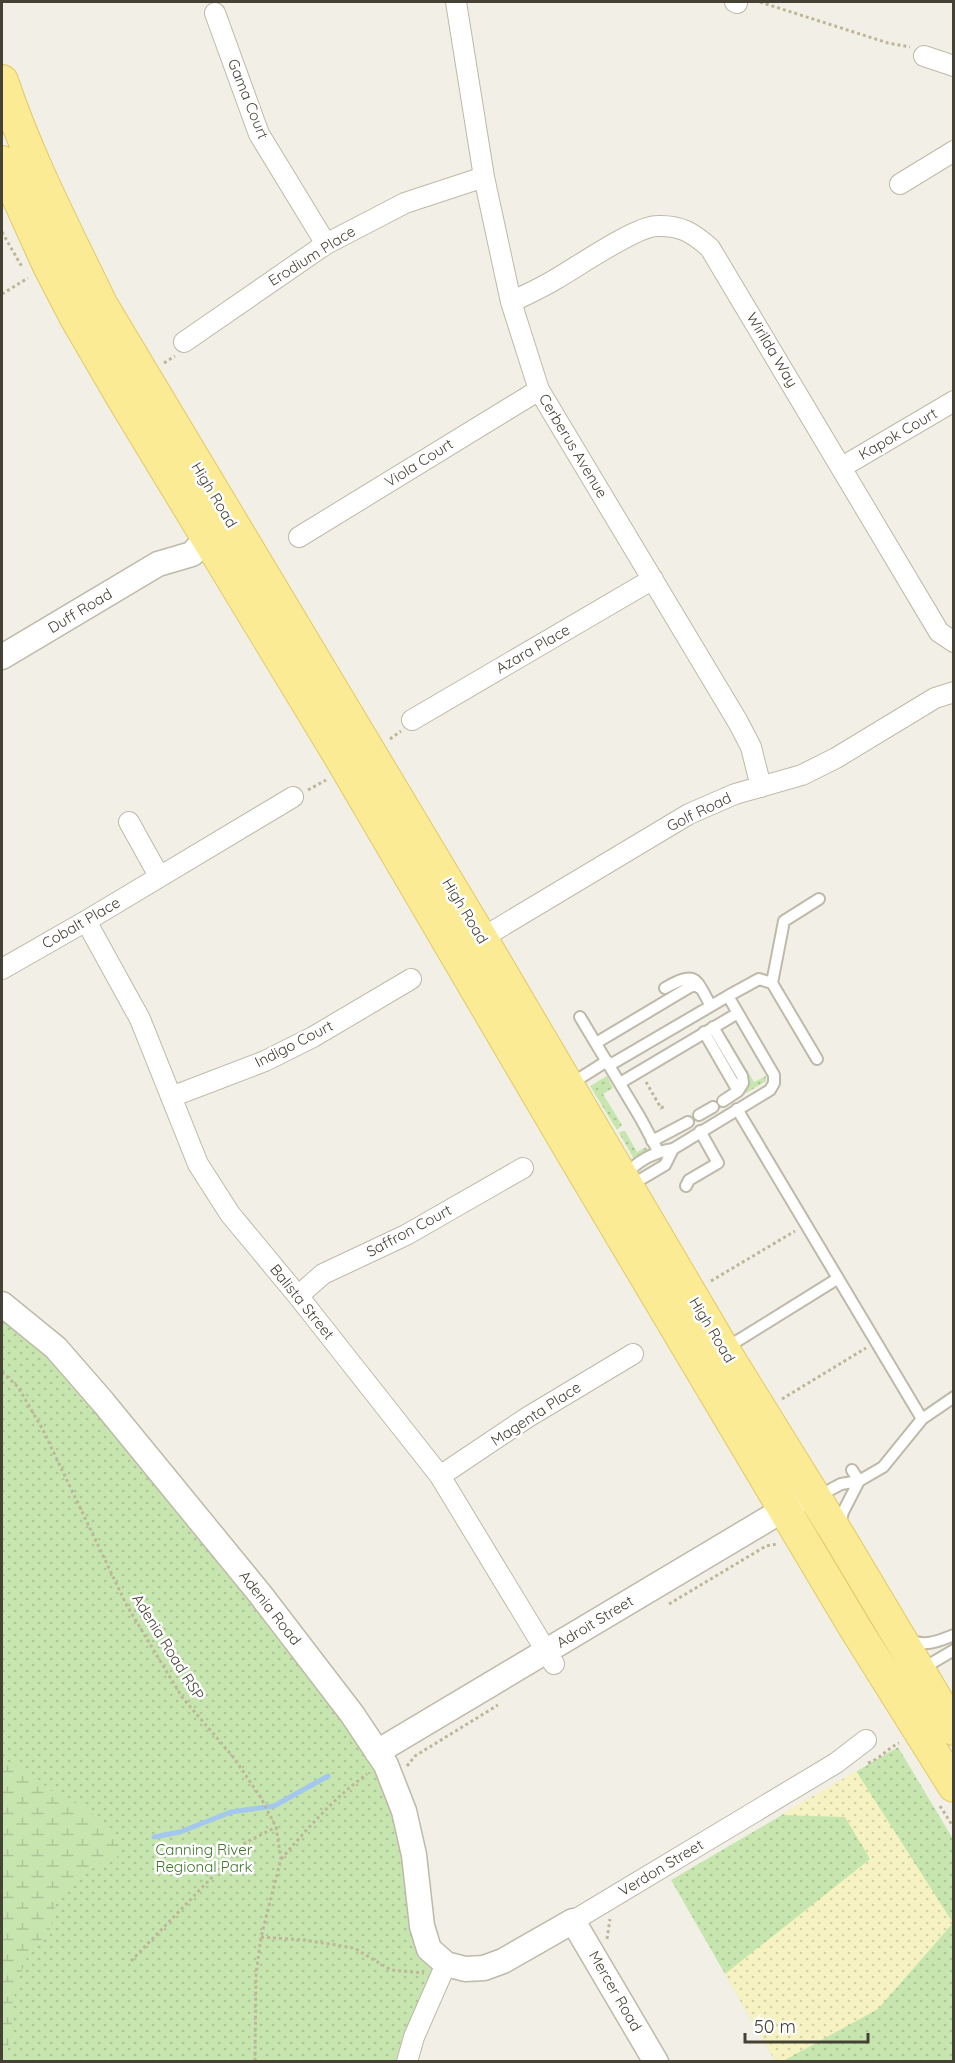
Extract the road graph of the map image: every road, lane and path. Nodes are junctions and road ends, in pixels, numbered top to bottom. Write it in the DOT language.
graph roads {
  1 [pos="456,2"];
  2 [pos="760,2"];
  3 [pos="214,13"];
  4 [pos="924,56"];
  5 [pos="954,66"];
  6 [pos="2,81"];
  7 [pos="954,151"];
  8 [pos="2,162"];
  9 [pos="484,177"];
  10 [pos="900,184"];
  11 [pos="326,244"];
  12 [pos="49,266"];
  13 [pos="2,294"];
  14 [pos="511,303"];
  15 [pos="184,342"];
  16 [pos="539,390"];
  17 [pos="954,401"];
  18 [pos="842,467"];
  19 [pos="201,473"];
  20 [pos="207,537"];
  21 [pos="299,537"];
  22 [pos="256,566"];
  23 [pos="653,579"];
  24 [pos="953,642"];
  25 [pos="2,657"];
  26 [pos="954,692"];
  27 [pos="412,720"];
  28 [pos="328,779"];
  29 [pos="761,787"];
  30 [pos="293,797"];
  31 [pos="129,822"];
  32 [pos="159,876"];
  33 [pos="819,899"];
  34 [pos="86,921"];
  35 [pos="468,946"];
  36 [pos="2,969"];
  37 [pos="411,979"];
  38 [pos="771,983"];
  39 [pos="665,988"];
  40 [pos="700,988"];
  41 [pos="728,996"];
  42 [pos="711,1006"];
  43 [pos="738,1013"];
  44 [pos="580,1017"];
  45 [pos="709,1030"];
  46 [pos="596,1043"];
  47 [pos="817,1059"];
  48 [pos="609,1063"];
  49 [pos="621,1083"];
  50 [pos="567,1086"];
  51 [pos="171,1097"];
  52 [pos="736,1109"];
  53 [pos="699,1115"];
  54 [pos="696,1133"];
  55 [pos="652,1141"];
  56 [pos="673,1149"];
  57 [pos="658,1151"];
  58 [pos="522,1168"];
  59 [pos="617,1186"];
  60 [pos="686,1186"];
  61 [pos="624,1218"];
  62 [pos="805,1224"];
  63 [pos="646,1277"];
  64 [pos="837,1279"];
  65 [pos="706,1284"];
  66 [pos="298,1296"];
  67 [pos="2,1304"];
  68 [pos="875,1343"];
  69 [pos="723,1350"];
  70 [pos="633,1353"];
  71 [pos="2,1372"];
  72 [pos="954,1397"];
  73 [pos="777,1402"];
  74 [pos="922,1419"];
  75 [pos="852,1470"];
  76 [pos="440,1476"];
  77 [pos="859,1481"];
  78 [pos="816,1499"];
  79 [pos="786,1525"];
  80 [pos="840,1538"];
  81 [pos="666,1605"];
  82 [pos="897,1634"];
  83 [pos="954,1635"];
  84 [pos="954,1650"];
  85 [pos="550,1658"];
  86 [pos="898,1667"];
  87 [pos="501,1703"];
  88 [pos="954,1729"];
  89 [pos="866,1740"];
  90 [pos="382,1769"];
  91 [pos="954,1786"];
  92 [pos="276,1827"];
  93 [pos="281,1859"];
  94 [pos="573,1921"];
  95 [pos="131,1961"];
  96 [pos="446,1964"];
  97 [pos="255,2061"];
  98 [pos="407,2061"];
  99 [pos="656,2061"];
  1 -- 9 [label="street, Cerberus Avenue"];
  2 -- 4 [label="path"];
  3 -- 11 [label="street, Gama Court"];
  4 -- 5 [label="street"];
  6 -- 19 [label="main road, High Road"];
  7 -- 10 [label="street"];
  8 -- 12 [label="main road, High Road"];
  9 -- 11 [label="street, Erodium Place"];
  9 -- 14 [label="street, Cerberus Avenue"];
  11 -- 15 [label="street, Erodium Place"];
  12 -- 13 [label="path"];
  12 -- 20 [label="main road, High Road"];
  14 -- 16 [label="street, Cerberus Avenue"];
  14 -- 18 [label="street, Wirilda Way"];
  16 -- 21 [label="street, Viola Court"];
  16 -- 23 [label="street, Cerberus Avenue"];
  17 -- 18 [label="street, Kapok Court"];
  18 -- 24 [label="street, Wirilda Way"];
  19 -- 20 [label="street"];
  19 -- 22 [label="main road, High Road"];
  20 -- 22 [label="street"];
  20 -- 25 [label="street, Duff Road"];
  20 -- 35 [label="main road, High Road"];
  22 -- 35 [label="main road, High Road"];
  23 -- 27 [label="street, Azara Place"];
  23 -- 29 [label="street, Cerberus Avenue"];
  26 -- 29 [label="street, Golf Road"];
  28 -- 30 [label="path"];
  29 -- 35 [label="street, Golf Road"];
  30 -- 32 [label="street, Cobalt Place"];
  31 -- 32 [label="street"];
  32 -- 34 [label="street, Cobalt Place"];
  33 -- 38 [label="lane"];
  34 -- 36 [label="street, Cobalt Place"];
  34 -- 51 [label="street, Balista Street"];
  35 -- 50 [label="main road, High Road"];
  35 -- 63 [label="main road, High Road"];
  37 -- 51 [label="street, Indigo Court"];
  38 -- 41 [label="lane"];
  38 -- 47 [label="lane"];
  39 -- 40 [label="lane"];
  40 -- 42 [label="lane"];
  40 -- 46 [label="lane"];
  41 -- 42 [label="lane"];
  41 -- 43 [label="lane"];
  42 -- 48 [label="lane"];
  43 -- 45 [label="lane"];
  43 -- 52 [label="lane"];
  44 -- 46 [label="lane"];
  45 -- 49 [label="lane"];
  45 -- 53 [label="lane"];
  46 -- 48 [label="lane"];
  48 -- 49 [label="lane"];
  48 -- 50 [label="lane"];
  49 -- 55 [label="lane"];
  50 -- 59 [label="main road, High Road"];
  51 -- 66 [label="street, Balista Street"];
  52 -- 54 [label="lane"];
  52 -- 62 [label="lane"];
  54 -- 55 [label="lane"];
  54 -- 56 [label="lane"];
  54 -- 60 [label="lane"];
  55 -- 57 [label="lane"];
  56 -- 57 [label="lane"];
  56 -- 59 [label="lane"];
  57 -- 59 [label="lane"];
  58 -- 66 [label="street, Saffron Court"];
  59 -- 69 [label="main road, High Road"];
  61 -- 63 [label="lane"];
  62 -- 64 [label="lane"];
  62 -- 65 [label="path"];
  63 -- 79 [label="main road, High Road"];
  64 -- 68 [label="lane"];
  64 -- 69 [label="lane"];
  66 -- 76 [label="street, Balista Street"];
  67 -- 90 [label="street, Adenia Road"];
  68 -- 73 [label="path"];
  68 -- 74 [label="lane"];
  69 -- 78 [label="main road, High Road"];
  70 -- 76 [label="street, Magenta Place"];
  71 -- 92 [label="path, Adenia Road RSP"];
  72 -- 74 [label="lane"];
  74 -- 77 [label="lane"];
  75 -- 77 [label="lane"];
  76 -- 85 [label="street, Balista Street"];
  77 -- 78 [label="lane"];
  77 -- 80 [label="lane"];
  78 -- 79 [label="street, Adroit Street"];
  78 -- 80 [label="main road, High Road"];
  79 -- 81 [label="path"];
  79 -- 85 [label="street, Adroit Street"];
  79 -- 86 [label="main road, High Road"];
  80 -- 82 [label="main road, High Road"];
  82 -- 83 [label="lane"];
  82 -- 86 [label="main road, High Road"];
  84 -- 86 [label="lane"];
  85 -- 90 [label="street, Adroit Street"];
  86 -- 88 [label="main road, High Road"];
  86 -- 91 [label="main road, High Road"];
  87 -- 90 [label="path"];
  89 -- 94 [label="street, Verdon Street"];
  90 -- 93 [label="path"];
  90 -- 96 [label="street, Adenia Road"];
  92 -- 93 [label="path, Adenia Road RSP"];
  92 -- 95 [label="path"];
  93 -- 97 [label="path, Adenia Road RSP"];
  94 -- 96 [label="street, Verdon Street"];
  94 -- 99 [label="street, Mercer Road"];
  96 -- 98 [label="street"];
}
